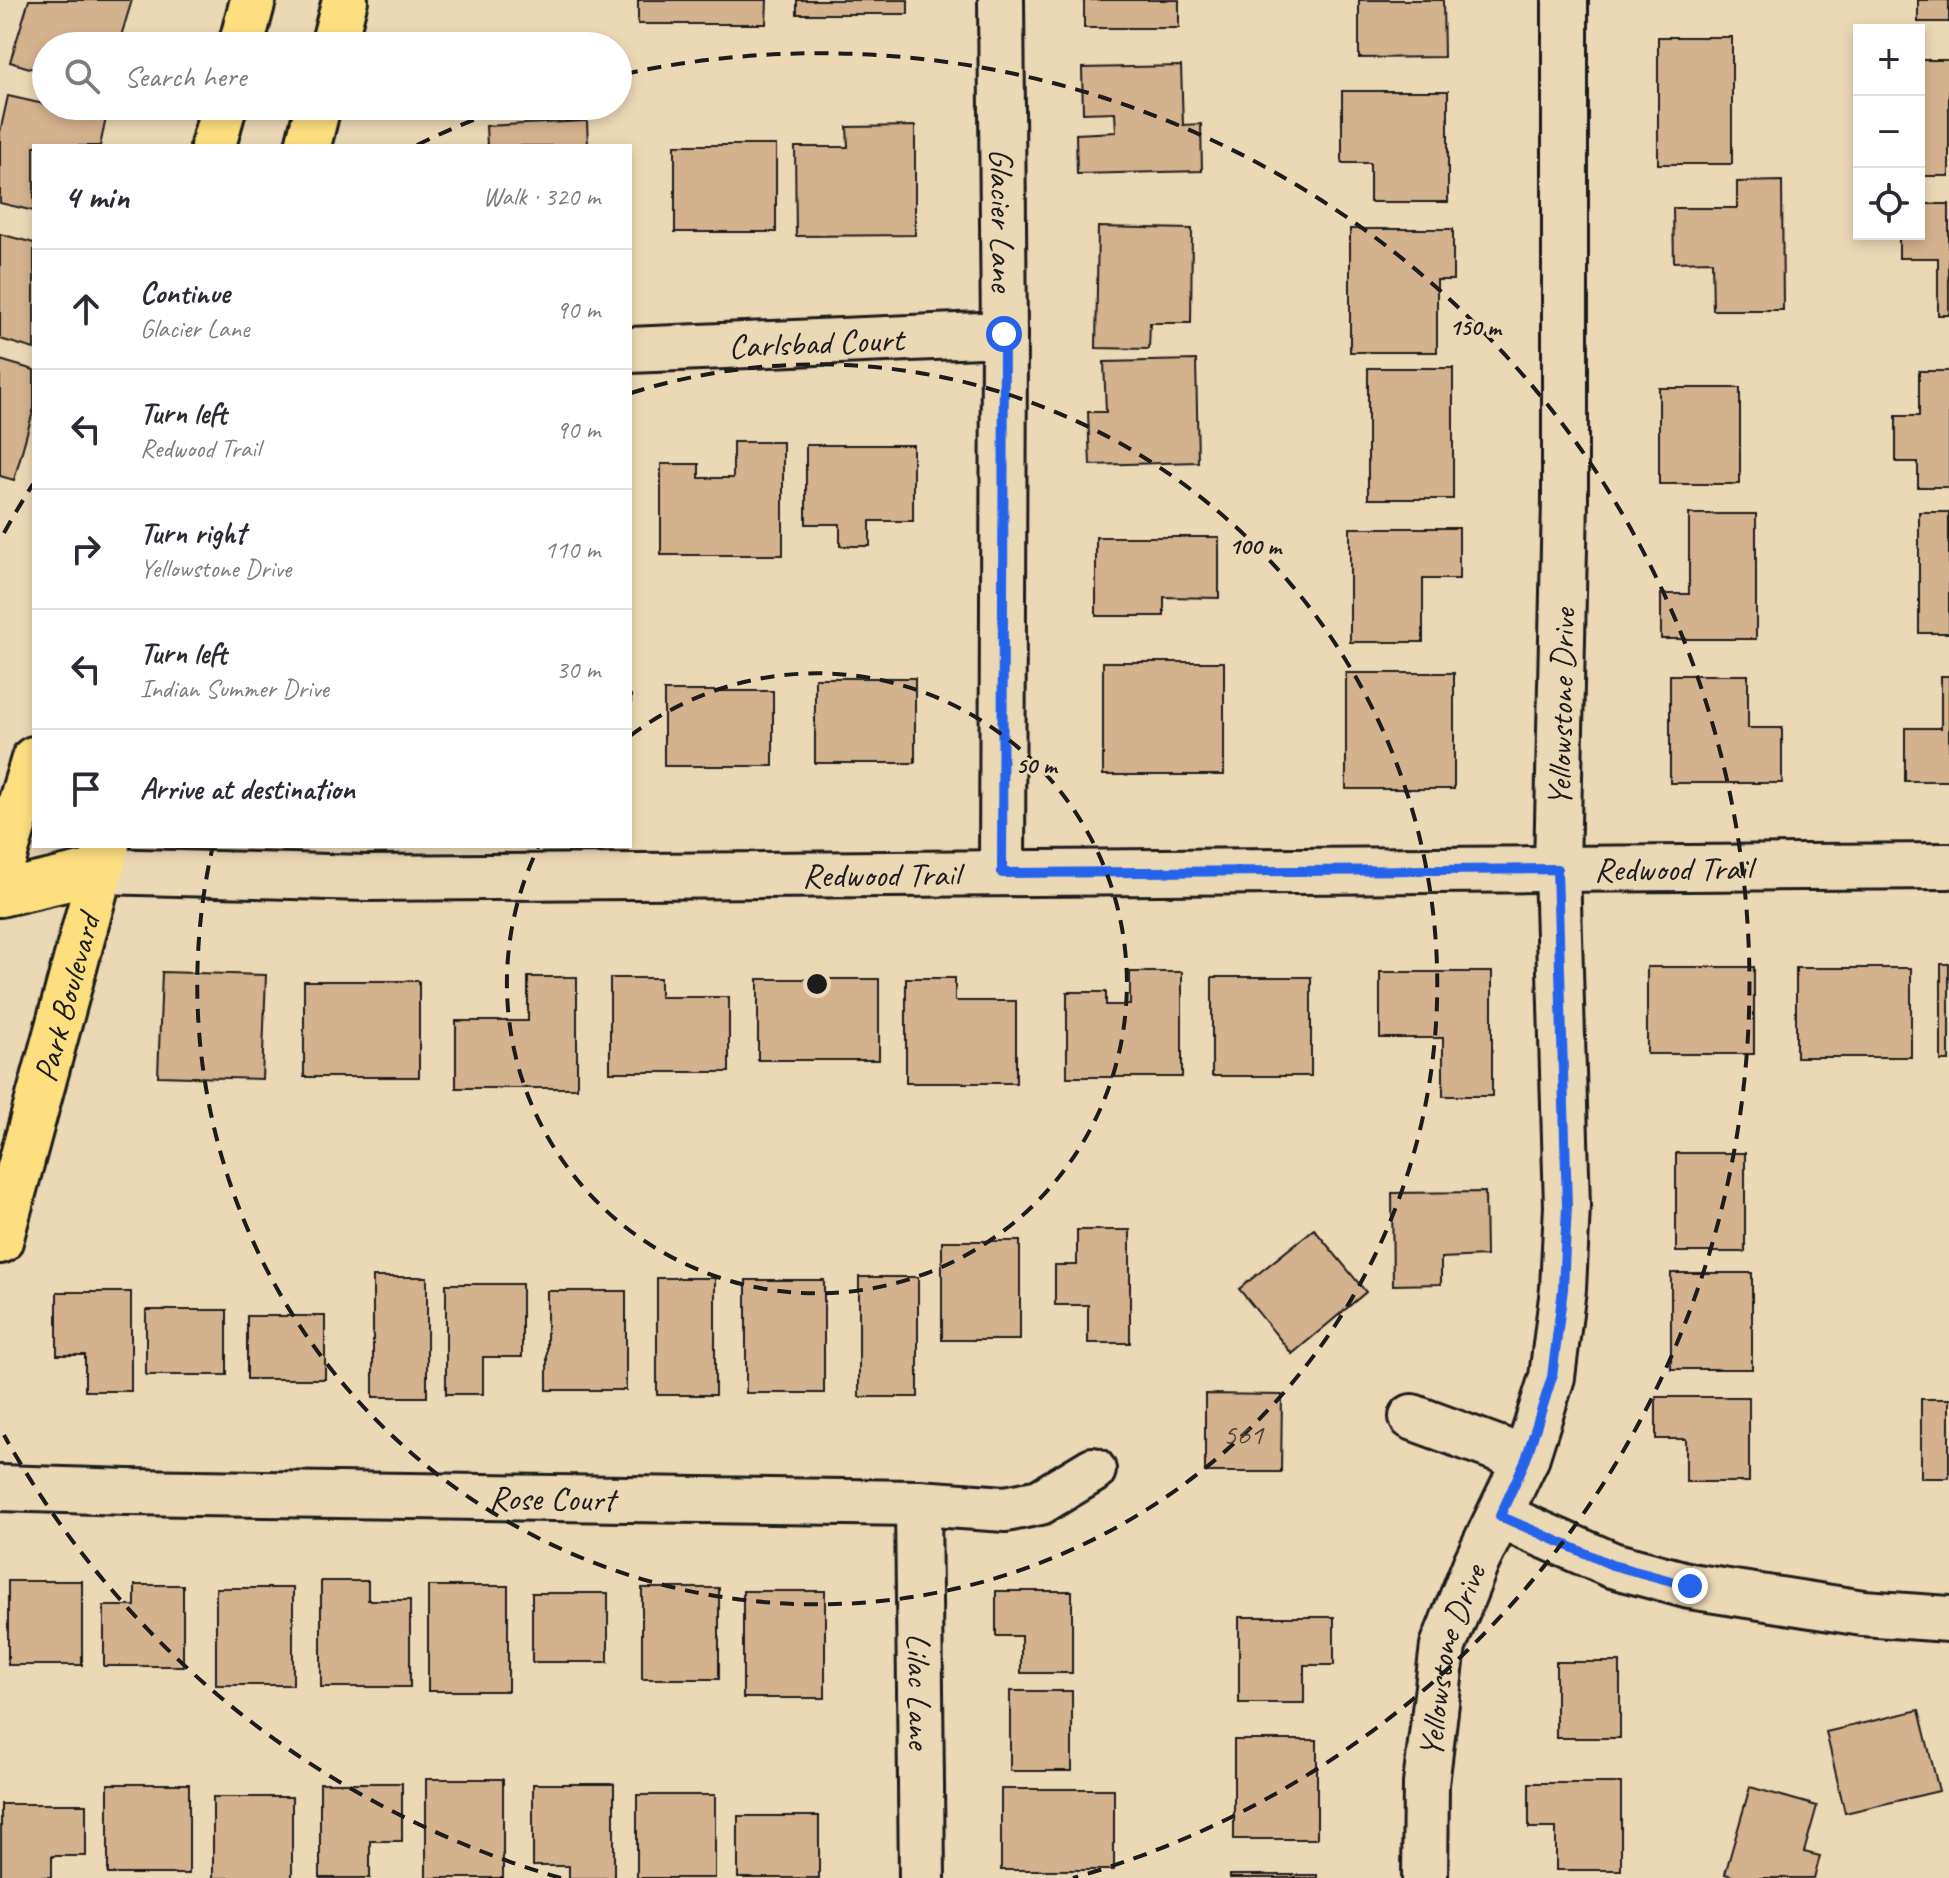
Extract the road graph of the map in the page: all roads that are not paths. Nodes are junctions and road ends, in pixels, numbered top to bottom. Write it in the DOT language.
graph roads {
  1 [pos="253,0"];
  2 [pos="345,0"];
  3 [pos="1001,0"];
  4 [pos="1565,0"];
  5 [pos="245,32"];
  6 [pos="337,32"];
  7 [pos="220,120"];
  8 [pos="314,120"];
  9 [pos="214,144"];
  10 [pos="308,144"];
  11 [pos="1004,334"];
  12 [pos="632,350"];
  13 [pos="32,766"];
  14 [pos="103,858"];
  15 [pos="1949,866"];
  16 [pos="1557,869"];
  17 [pos="0,870"];
  18 [pos="1002,873"];
  19 [pos="0,894"];
  20 [pos="0,1241"];
  21 [pos="1412,1417"];
  22 [pos="1526,1459"];
  23 [pos="1093,1470"];
  24 [pos="0,1488"];
  25 [pos="918,1503"];
  26 [pos="1500,1516"];
  27 [pos="1949,1619"];
  28 [pos="922,1878"];
  29 [pos="1425,1878"];
  1 -- 5 [label="main road"];
  2 -- 6 [label="main road"];
  3 -- 11 [label="street, Glacier Lane"];
  4 -- 16 [label="street, Yellowstone Drive"];
  7 -- 9 [label="main road"];
  8 -- 10 [label="main road"];
  11 -- 12 [label="street, Carlsbad Court"];
  11 -- 18 [label="street, Glacier Lane"];
  13 -- 17 [label="main road"];
  14 -- 18 [label="street, Redwood Trail"];
  14 -- 19 [label="main road"];
  14 -- 20 [label="main road, Park Boulevard"];
  15 -- 16 [label="street, Redwood Trail"];
  16 -- 18 [label="street, Redwood Trail"];
  16 -- 22 [label="street, Yellowstone Drive"];
  21 -- 22 [label="street"];
  22 -- 26 [label="street, Yellowstone Drive"];
  23 -- 25 [label="street, Rose Court"];
  24 -- 25 [label="street, Rose Court"];
  25 -- 28 [label="street, Lilac Lane"];
  26 -- 27 [label="street"];
  26 -- 29 [label="street, Yellowstone Drive"];
}
